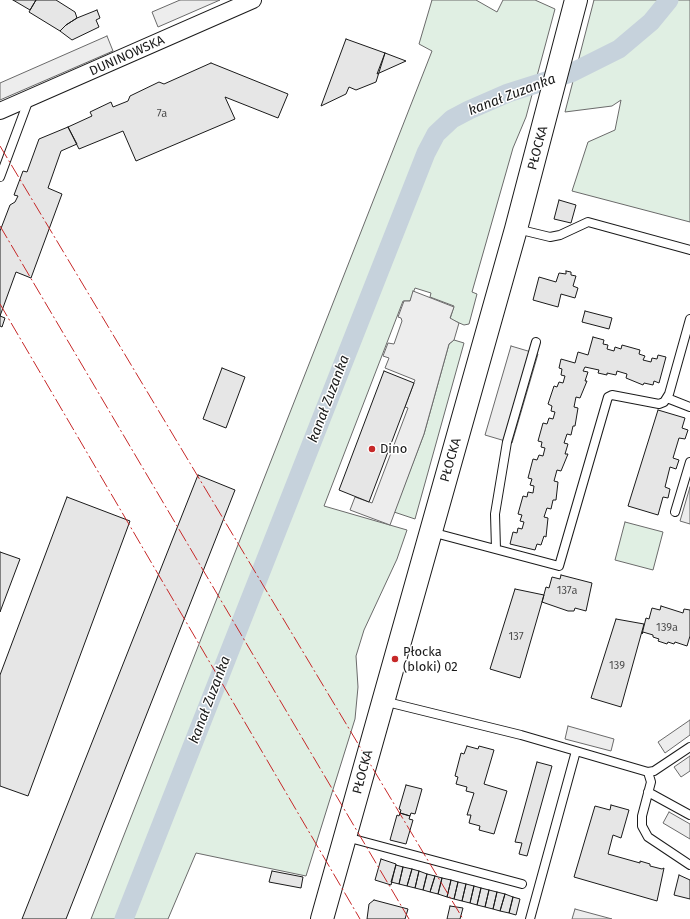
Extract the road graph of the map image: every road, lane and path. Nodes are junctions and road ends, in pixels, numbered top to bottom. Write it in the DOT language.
graph roads {
  1 [pos="253,0"];
  2 [pos="576,0"];
  3 [pos="29,99"];
  4 [pos="0,111"];
  5 [pos="0,177"];
  6 [pos="516,229"];
  7 [pos="690,250"];
  8 [pos="690,319"];
  9 [pos="536,342"];
  10 [pos="667,398"];
  11 [pos="690,407"];
  12 [pos="690,462"];
  13 [pos="675,512"];
  14 [pos="431,532"];
  15 [pos="496,549"];
  16 [pos="383,700"];
  17 [pos="690,747"];
  18 [pos="576,751"];
  19 [pos="648,772"];
  20 [pos="648,792"];
  21 [pos="690,816"];
  22 [pos="345,837"];
  23 [pos="690,865"];
  24 [pos="522,884"];
  25 [pos="322,919"];
  26 [pos="530,919"];
  1 -- 3 [label="street, DUNINOWSKA"];
  2 -- 6 [label="street, PŁOCKA"];
  3 -- 4 [label="street, DUNINOWSKA"];
  3 -- 5 [label="lane"];
  6 -- 7 [label="lane"];
  6 -- 14 [label="street, PŁOCKA"];
  8 -- 10 [label="lane"];
  9 -- 15 [label="lane"];
  10 -- 11 [label="lane"];
  10 -- 15 [label="lane"];
  12 -- 13 [label="lane"];
  14 -- 15 [label="lane"];
  14 -- 16 [label="street, PŁOCKA"];
  16 -- 18 [label="lane"];
  16 -- 22 [label="street, PŁOCKA"];
  17 -- 19 [label="lane"];
  18 -- 19 [label="lane"];
  18 -- 26 [label="lane"];
  19 -- 20 [label="lane"];
  20 -- 21 [label="lane"];
  20 -- 23 [label="lane"];
  22 -- 24 [label="lane"];
  22 -- 25 [label="street, PŁOCKA"];
}
